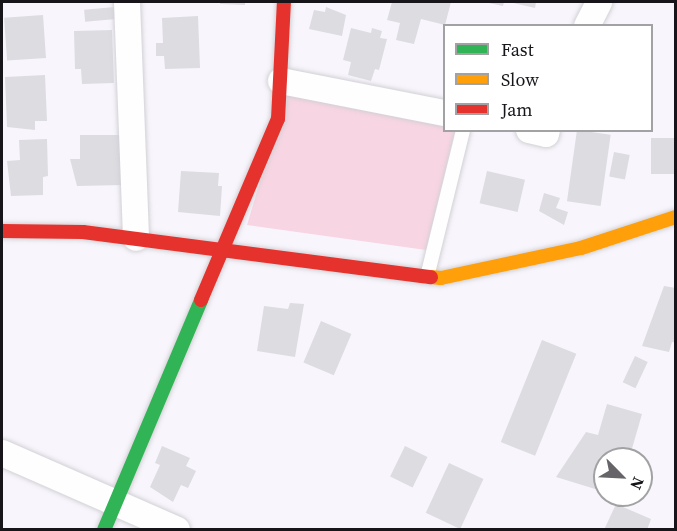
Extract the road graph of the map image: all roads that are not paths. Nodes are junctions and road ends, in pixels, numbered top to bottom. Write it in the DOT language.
graph roads {
  1 [pos="127,2"];
  2 [pos="284,2"];
  3 [pos="599,2"];
  4 [pos="588,24"];
  5 [pos="281,81"];
  6 [pos="443,113"];
  7 [pos="463,132"];
  8 [pos="675,217"];
  9 [pos="2,231"];
  10 [pos="136,238"];
  11 [pos="225,251"];
  12 [pos="427,277"];
  13 [pos="2,453"];
  14 [pos="115,503"];
  15 [pos="104,530"];
  16 [pos="177,530"];
  1 -- 10 [label="street"];
  2 -- 5 [label="street"];
  3 -- 4 [label="street"];
  5 -- 6 [label="street"];
  5 -- 11 [label="street"];
  7 -- 12 [label="lane"];
  8 -- 12 [label="street"];
  9 -- 10 [label="street"];
  10 -- 11 [label="street"];
  11 -- 12 [label="street"];
  11 -- 14 [label="street"];
  13 -- 14 [label="street"];
  14 -- 15 [label="street"];
  14 -- 16 [label="street"];
}
